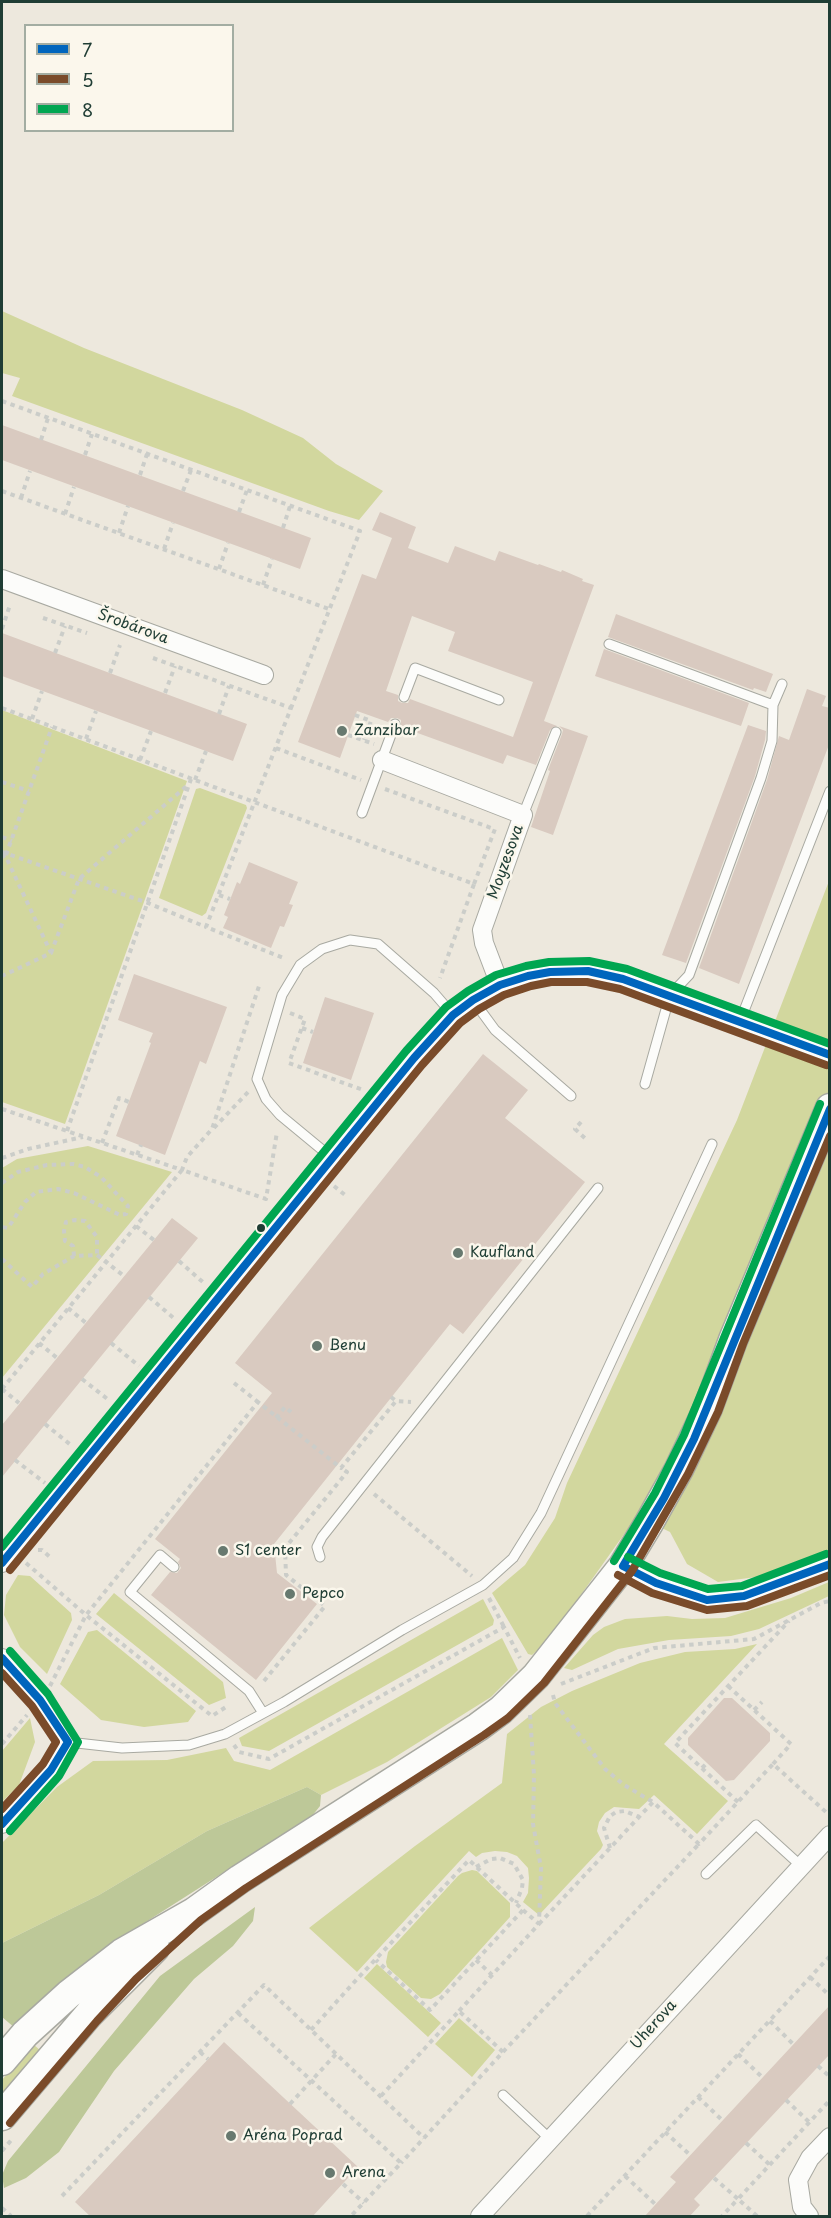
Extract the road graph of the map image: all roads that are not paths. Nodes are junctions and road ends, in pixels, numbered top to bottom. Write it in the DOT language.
graph roads {
  1 [pos="2,579"];
  2 [pos="609,644"];
  3 [pos="264,675"];
  4 [pos="782,684"];
  5 [pos="404,697"];
  6 [pos="499,700"];
  7 [pos="773,705"];
  8 [pos="395,724"];
  9 [pos="556,732"];
  10 [pos="384,754"];
  11 [pos="830,791"];
  12 [pos="362,813"];
  13 [pos="523,815"];
  14 [pos="500,985"];
  15 [pos="670,995"];
  16 [pos="473,1000"];
  17 [pos="453,1015"];
  18 [pos="740,1021"];
  19 [pos="830,1055"];
  20 [pos="645,1084"];
  21 [pos="571,1096"];
  22 [pos="830,1108"];
  23 [pos="712,1144"];
  24 [pos="332,1158"];
  25 [pos="598,1188"];
  26 [pos="320,1557"];
  27 [pos="2,1563"];
  28 [pos="830,1564"];
  29 [pos="622,1566"];
  30 [pos="174,1567"];
  31 [pos="2,1658"];
  32 [pos="263,1713"];
  33 [pos="68,1742"];
  34 [pos="2,1824"];
  35 [pos="830,1835"];
  36 [pos="800,1865"];
  37 [pos="706,1874"];
  38 [pos="194,1912"];
  39 [pos="2,2061"];
  40 [pos="503,2095"];
  41 [pos="9,2125"];
  42 [pos="830,2136"];
  43 [pos="550,2139"];
  44 [pos="480,2217"];
  45 [pos="809,2217"];
  1 -- 3 [label="street, Šrobárova"];
  2 -- 7 [label="lane"];
  4 -- 7 [label="lane"];
  5 -- 6 [label="lane"];
  7 -- 15 [label="lane"];
  8 -- 10 [label="lane"];
  9 -- 13 [label="lane"];
  10 -- 12 [label="lane"];
  10 -- 13 [label="street, Moyzesova"];
  11 -- 18 [label="lane"];
  13 -- 14 [label="street, Moyzesova"];
  14 -- 15 [label="street"];
  14 -- 16 [label="street"];
  15 -- 18 [label="street"];
  15 -- 20 [label="lane"];
  16 -- 17 [label="street"];
  16 -- 21 [label="lane"];
  17 -- 24 [label="street"];
  17 -- 24 [label="lane"];
  18 -- 19 [label="street"];
  22 -- 29 [label="main road"];
  23 -- 32 [label="lane"];
  24 -- 27 [label="street"];
  25 -- 26 [label="lane"];
  28 -- 29 [label="street"];
  29 -- 38 [label="main road"];
  30 -- 32 [label="lane"];
  31 -- 33 [label="street"];
  32 -- 33 [label="lane"];
  33 -- 34 [label="street"];
  35 -- 36 [label="street, Uherova"];
  36 -- 37 [label="lane"];
  36 -- 43 [label="street, Uherova"];
  38 -- 39 [label="main road"];
  38 -- 41 [label="main road"];
  40 -- 43 [label="lane"];
  42 -- 45 [label="street"];
  43 -- 44 [label="street, Uherova"];
}
